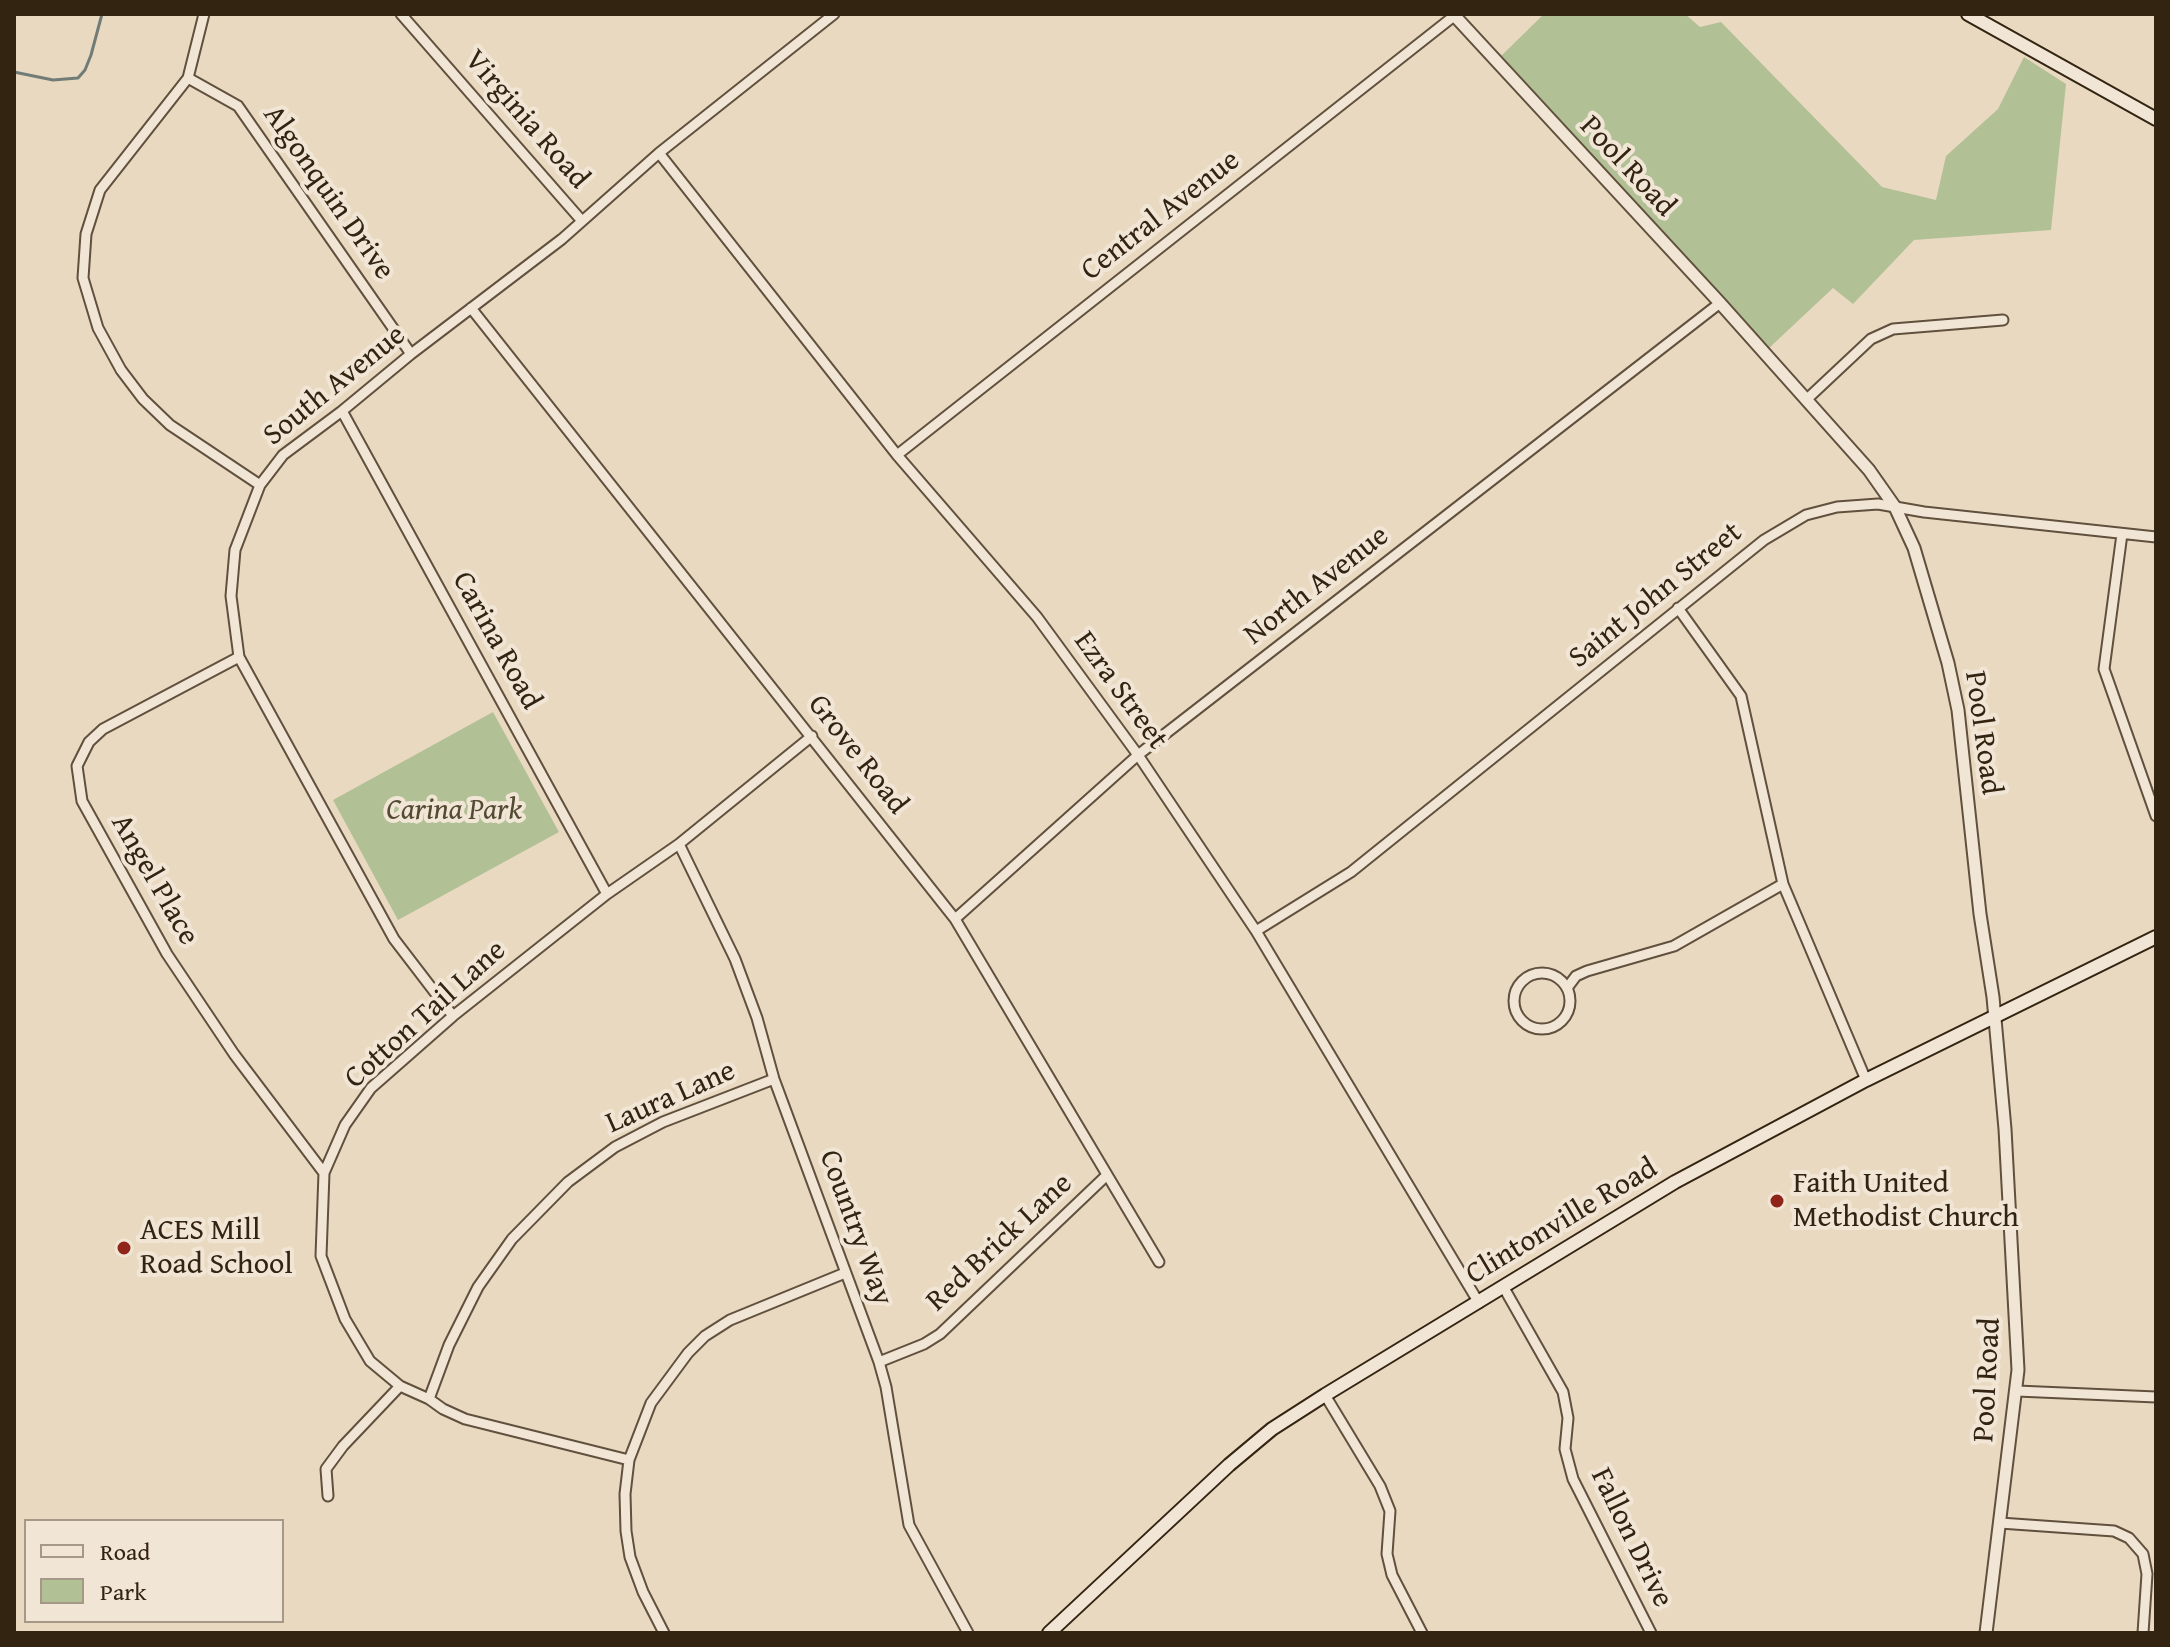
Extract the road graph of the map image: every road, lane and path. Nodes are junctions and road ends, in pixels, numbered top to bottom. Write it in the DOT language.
graph roads {
  1 [pos="204,14"];
  2 [pos="401,14"];
  3 [pos="834,14"];
  4 [pos="1968,14"];
  5 [pos="1454,15"];
  6 [pos="188,78"];
  7 [pos="2156,119"];
  8 [pos="659,153"];
  9 [pos="582,221"];
  10 [pos="1720,303"];
  11 [pos="471,308"];
  12 [pos="2003,320"];
  13 [pos="411,354"];
  14 [pos="1806,400"];
  15 [pos="342,411"];
  16 [pos="897,455"];
  17 [pos="260,485"];
  18 [pos="1895,507"];
  19 [pos="2122,534"];
  20 [pos="2156,537"];
  21 [pos="1678,608"];
  22 [pos="239,657"];
  23 [pos="812,736"];
  24 [pos="1138,755"];
  25 [pos="2156,816"];
  26 [pos="679,844"];
  27 [pos="1783,884"];
  28 [pos="607,894"];
  29 [pos="955,919"];
  30 [pos="1256,931"];
  31 [pos="2156,937"];
  32 [pos="1567,988"];
  33 [pos="453,1016"];
  34 [pos="1995,1016"];
  35 [pos="774,1079"];
  36 [pos="1866,1080"];
  37 [pos="324,1173"];
  38 [pos="1107,1175"];
  39 [pos="1159,1262"];
  40 [pos="845,1273"];
  41 [pos="1504,1288"];
  42 [pos="1479,1303"];
  43 [pos="879,1362"];
  44 [pos="400,1386"];
  45 [pos="2017,1391"];
  46 [pos="1325,1395"];
  47 [pos="2156,1397"];
  48 [pos="429,1399"];
  49 [pos="629,1460"];
  50 [pos="328,1496"];
  51 [pos="2000,1523"];
  52 [pos="664,1633"];
  53 [pos="968,1633"];
  54 [pos="1049,1633"];
  55 [pos="1422,1633"];
  56 [pos="1651,1633"];
  57 [pos="1986,1633"];
  58 [pos="2143,1633"];
  1 -- 6 [label="street"];
  2 -- 9 [label="street, Virginia Road"];
  3 -- 8 [label="street, South Avenue"];
  4 -- 7 [label="main road"];
  5 -- 10 [label="street, Pool Road"];
  5 -- 16 [label="street, Central Avenue"];
  6 -- 13 [label="street, Algonquin Drive"];
  6 -- 17 [label="street"];
  8 -- 9 [label="street, South Avenue"];
  8 -- 16 [label="street, Ezra Street"];
  9 -- 11 [label="street, South Avenue"];
  10 -- 14 [label="street, Pool Road"];
  10 -- 24 [label="street, North Avenue"];
  11 -- 13 [label="street, South Avenue"];
  11 -- 23 [label="street, Grove Road"];
  12 -- 14 [label="street"];
  13 -- 15 [label="street, South Avenue"];
  14 -- 18 [label="street, Pool Road"];
  15 -- 17 [label="street, South Avenue"];
  15 -- 28 [label="street, Carina Road"];
  16 -- 24 [label="street, Ezra Street"];
  17 -- 22 [label="street, South Avenue"];
  18 -- 19 [label="street, Saint John Street"];
  18 -- 21 [label="street, Saint John Street"];
  18 -- 34 [label="street, Pool Road"];
  19 -- 20 [label="street, Saint John Street"];
  19 -- 25 [label="street"];
  21 -- 27 [label="street"];
  21 -- 30 [label="street, Saint John Street"];
  22 -- 33 [label="street, South Avenue"];
  22 -- 37 [label="street, Angel Place"];
  23 -- 26 [label="street, Cotton Tail Lane"];
  23 -- 29 [label="street, Grove Road"];
  24 -- 29 [label="street, North Avenue"];
  24 -- 30 [label="street, Ezra Street"];
  26 -- 28 [label="street, Cotton Tail Lane"];
  26 -- 35 [label="street, Country Way"];
  27 -- 32 [label="street"];
  27 -- 36 [label="street"];
  28 -- 33 [label="street, Cotton Tail Lane"];
  29 -- 38 [label="street, Grove Road"];
  30 -- 42 [label="street, Ezra Street"];
  31 -- 34 [label="main road, Clintonville Road"];
  32 -- 32 [label="street"];
  33 -- 37 [label="street, Cotton Tail Lane"];
  34 -- 36 [label="main road, Clintonville Road"];
  34 -- 45 [label="street, Pool Road"];
  35 -- 40 [label="street, Country Way"];
  35 -- 48 [label="street, Laura Lane"];
  36 -- 41 [label="main road, Clintonville Road"];
  37 -- 44 [label="street, Cotton Tail Lane"];
  38 -- 39 [label="street, Grove Road"];
  38 -- 43 [label="street, Red Brick Lane"];
  40 -- 43 [label="street, Country Way"];
  40 -- 49 [label="street"];
  41 -- 42 [label="main road, Clintonville Road"];
  41 -- 56 [label="street, Fallon Drive"];
  42 -- 46 [label="main road, Clintonville Road"];
  43 -- 53 [label="street, Country Way"];
  44 -- 48 [label="street, Cotton Tail Lane"];
  44 -- 50 [label="street"];
  45 -- 47 [label="street"];
  45 -- 51 [label="street, Pool Road"];
  46 -- 54 [label="main road, Clintonville Road"];
  46 -- 55 [label="street"];
  48 -- 49 [label="street, Cotton Tail Lane"];
  49 -- 52 [label="street"];
  51 -- 57 [label="street, Pool Road"];
  51 -- 58 [label="street"];
}
